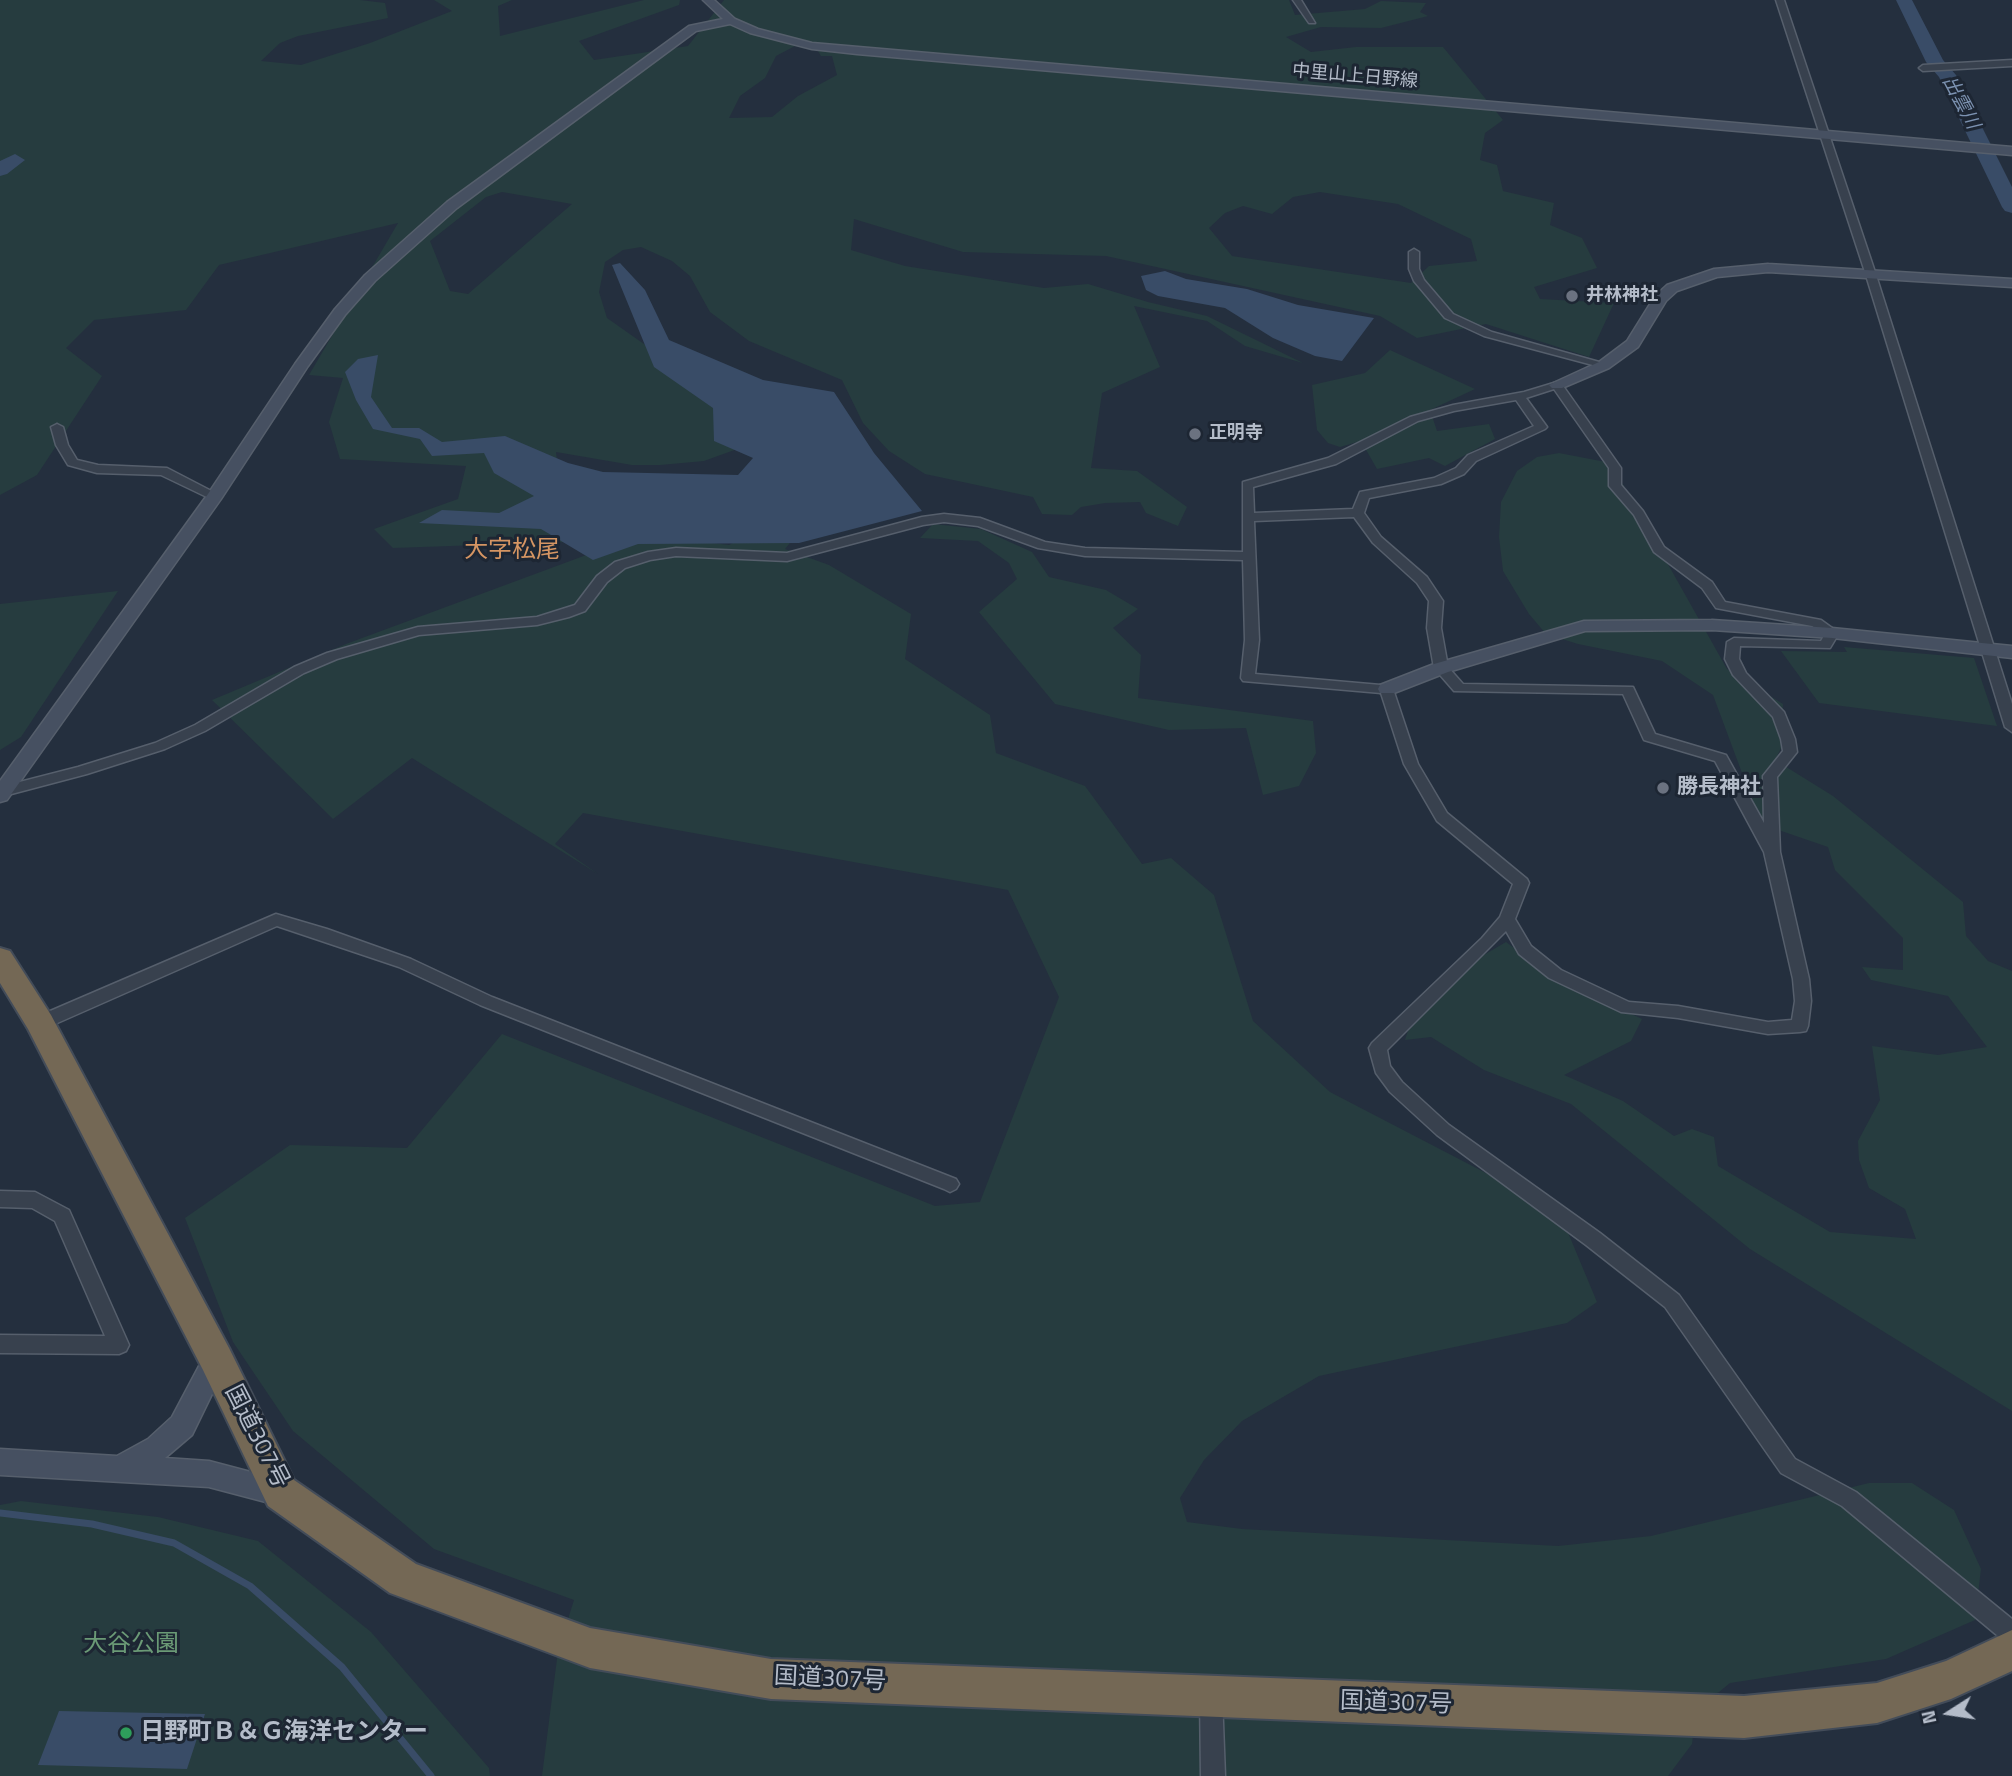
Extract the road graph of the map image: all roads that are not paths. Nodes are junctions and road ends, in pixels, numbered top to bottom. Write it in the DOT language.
graph roads {
  1 [pos="708,0"];
  2 [pos="1297,0"];
  3 [pos="1780,0"];
  4 [pos="731,21"];
  5 [pos="1312,21"];
  6 [pos="2012,63"];
  7 [pos="1923,68"];
  8 [pos="1824,135"];
  9 [pos="2007,150"];
  10 [pos="1414,252"];
  11 [pos="1870,272"];
  12 [pos="2012,283"];
  13 [pos="1604,365"];
  14 [pos="1557,385"];
  15 [pos="1519,396"];
  16 [pos="57,427"];
  17 [pos="215,496"];
  18 [pos="1358,513"];
  19 [pos="1248,517"];
  20 [pos="1249,555"];
  21 [pos="1832,633"];
  22 [pos="1987,649"];
  23 [pos="2012,652"];
  24 [pos="1441,668"];
  25 [pos="1387,689"];
  26 [pos="2012,727"];
  27 [pos="0,793"];
  28 [pos="1772,852"];
  29 [pos="1507,919"];
  30 [pos="0,960"];
  31 [pos="40,1023"];
  32 [pos="950,1184"];
  33 [pos="0,1199"];
  34 [pos="0,1344"];
  35 [pos="216,1359"];
  36 [pos="0,1462"];
  37 [pos="123,1467"];
  38 [pos="281,1493"];
  39 [pos="2012,1633"];
  40 [pos="2012,1650"];
  41 [pos="1211,1696"];
  42 [pos="1213,1776"];
  1 -- 4 [label="street, 中里山上日野線"];
  2 -- 5 [label="street"];
  3 -- 8 [label="street"];
  4 -- 8 [label="street, 中里山上日野線"];
  4 -- 17 [label="street"];
  6 -- 7 [label="street"];
  8 -- 9 [label="street, 中里山上日野線"];
  8 -- 11 [label="street"];
  10 -- 13 [label="street"];
  11 -- 12 [label="street"];
  11 -- 13 [label="street"];
  11 -- 22 [label="street"];
  13 -- 14 [label="street"];
  14 -- 15 [label="street"];
  14 -- 21 [label="street"];
  15 -- 18 [label="street"];
  15 -- 19 [label="street"];
  16 -- 17 [label="street"];
  17 -- 27 [label="street"];
  18 -- 19 [label="street"];
  18 -- 24 [label="street"];
  19 -- 20 [label="street"];
  20 -- 25 [label="street"];
  20 -- 27 [label="street"];
  21 -- 22 [label="street"];
  21 -- 24 [label="street"];
  21 -- 28 [label="street"];
  22 -- 23 [label="street"];
  22 -- 26 [label="street"];
  24 -- 25 [label="street"];
  24 -- 28 [label="street"];
  25 -- 29 [label="street"];
  28 -- 29 [label="street"];
  29 -- 39 [label="street"];
  30 -- 31 [label="highway, 国道307号"];
  31 -- 32 [label="street"];
  31 -- 35 [label="highway, 国道307号"];
  33 -- 34 [label="street"];
  35 -- 37 [label="street"];
  35 -- 38 [label="highway, 国道307号"];
  36 -- 37 [label="street"];
  37 -- 38 [label="street"];
  38 -- 41 [label="highway, 国道307号"];
  40 -- 41 [label="highway, 国道307号"];
  41 -- 42 [label="street"];
}
